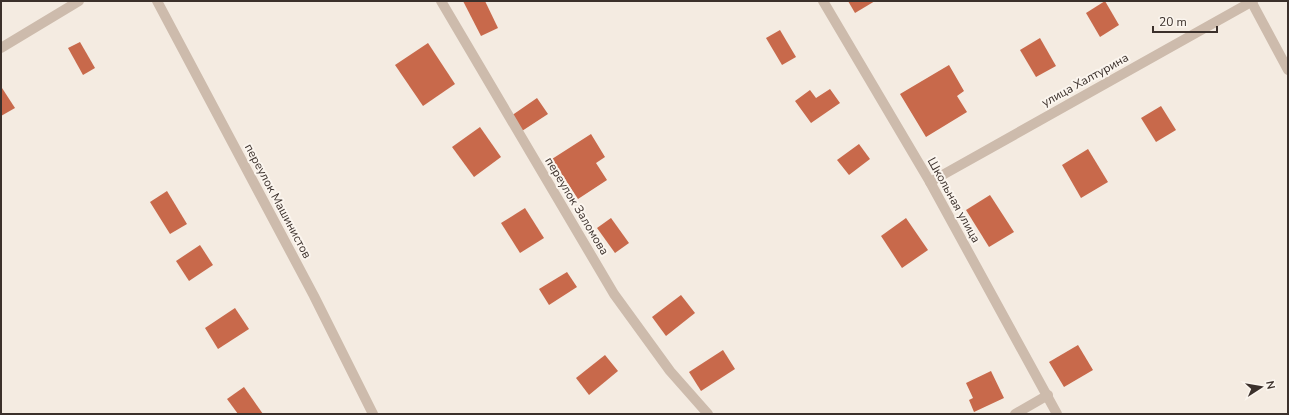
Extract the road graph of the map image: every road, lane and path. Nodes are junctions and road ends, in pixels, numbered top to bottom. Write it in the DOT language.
graph roads {
  1 [pos="78,1"];
  2 [pos="157,1"];
  3 [pos="441,1"];
  4 [pos="823,1"];
  5 [pos="1252,1"];
  6 [pos="1,48"];
  7 [pos="1288,70"];
  8 [pos="930,182"];
  9 [pos="1048,395"];
  10 [pos="373,414"];
  11 [pos="708,414"];
  12 [pos="1015,414"];
  13 [pos="1058,414"];
  1 -- 6 [label="street"];
  2 -- 10 [label="street, переулок Машинистов"];
  3 -- 11 [label="street, переулок Заломова"];
  4 -- 8 [label="street, Школьная улица"];
  5 -- 7 [label="street"];
  5 -- 8 [label="street, улица Халтурина"];
  8 -- 9 [label="street, Школьная улица"];
  9 -- 12 [label="street"];
  9 -- 13 [label="street, Школьная улица"];
}
